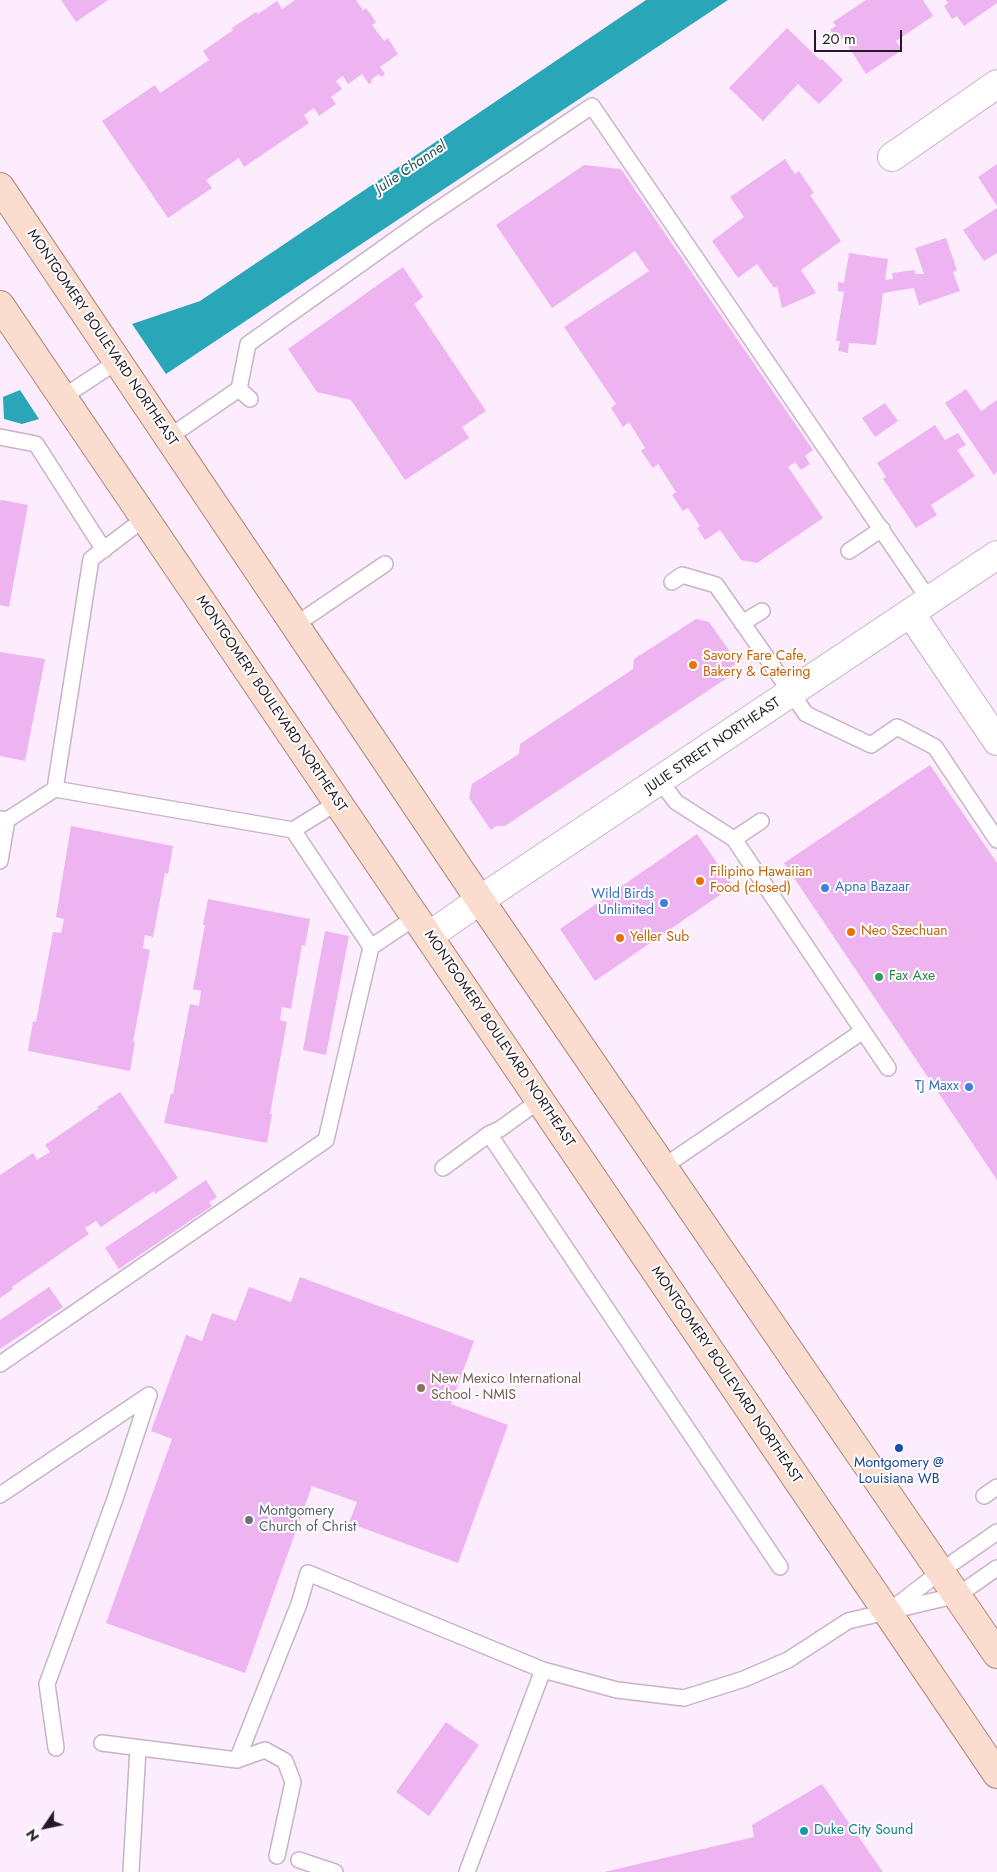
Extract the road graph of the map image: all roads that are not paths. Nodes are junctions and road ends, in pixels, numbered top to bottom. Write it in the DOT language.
graph roads {
  1 [pos="997,84"];
  2 [pos="892,157"];
  3 [pos="0,188"];
  4 [pos="0,305"];
  5 [pos="118,361"];
  6 [pos="63,397"];
  7 [pos="0,437"];
  8 [pos="169,437"];
  9 [pos="145,518"];
  10 [pos="882,529"];
  11 [pos="104,550"];
  12 [pos="849,551"];
  13 [pos="997,555"];
  14 [pos="385,564"];
  15 [pos="672,582"];
  16 [pos="921,607"];
  17 [pos="762,611"];
  18 [pos="742,623"];
  19 [pos="296,625"];
  20 [pos="791,694"];
  21 [pos="997,741"];
  22 [pos="660,781"];
  23 [pos="55,789"];
  24 [pos="338,802"];
  25 [pos="4,820"];
  26 [pos="761,821"];
  27 [pos="293,830"];
  28 [pos="734,839"];
  29 [pos="997,840"];
  30 [pos="0,861"];
  31 [pos="480,900"];
  32 [pos="422,926"];
  33 [pos="371,947"];
  34 [pos="863,1031"];
  35 [pos="888,1068"];
  36 [pos="540,1100"];
  37 [pos="489,1134"];
  38 [pos="663,1167"];
  39 [pos="443,1168"];
  40 [pos="0,1364"];
  41 [pos="997,1487"];
  42 [pos="0,1495"];
  43 [pos="984,1496"];
  44 [pos="997,1532"];
  45 [pos="780,1568"];
  46 [pos="997,1568"];
  47 [pos="941,1572"];
  48 [pos="958,1595"];
  49 [pos="887,1613"];
  50 [pos="997,1654"];
  51 [pos="543,1670"];
  52 [pos="102,1743"];
  53 [pos="56,1748"];
  54 [pos="138,1748"];
  55 [pos="237,1760"];
  56 [pos="997,1774"];
  57 [pos="278,1856"];
  58 [pos="299,1860"];
  59 [pos="131,1872"];
  60 [pos="335,1872"];
  61 [pos="467,1872"];
  1 -- 2 [label="street"];
  3 -- 5 [label="main road, MONTGOMERY BOULEVARD NORTHEAST"];
  4 -- 6 [label="main road, MONTGOMERY BOULEVARD NORTHEAST"];
  5 -- 6 [label="lane"];
  5 -- 8 [label="main road, MONTGOMERY BOULEVARD NORTHEAST"];
  6 -- 9 [label="main road, MONTGOMERY BOULEVARD NORTHEAST"];
  7 -- 11 [label="lane"];
  8 -- 10 [label="lane"];
  8 -- 19 [label="main road, MONTGOMERY BOULEVARD NORTHEAST"];
  9 -- 11 [label="lane"];
  9 -- 24 [label="main road, MONTGOMERY BOULEVARD NORTHEAST"];
  10 -- 12 [label="lane"];
  10 -- 16 [label="lane"];
  11 -- 23 [label="lane"];
  13 -- 16 [label="street, JULIE STREET NORTHEAST"];
  14 -- 19 [label="lane"];
  15 -- 18 [label="lane"];
  16 -- 20 [label="street, JULIE STREET NORTHEAST"];
  16 -- 21 [label="street"];
  17 -- 18 [label="lane"];
  18 -- 20 [label="lane"];
  19 -- 31 [label="main road, MONTGOMERY BOULEVARD NORTHEAST"];
  20 -- 22 [label="street, JULIE STREET NORTHEAST"];
  20 -- 29 [label="lane"];
  22 -- 28 [label="lane"];
  22 -- 31 [label="street, JULIE STREET NORTHEAST"];
  23 -- 25 [label="lane"];
  23 -- 27 [label="lane"];
  24 -- 27 [label="lane"];
  24 -- 32 [label="main road, MONTGOMERY BOULEVARD NORTHEAST"];
  25 -- 30 [label="lane"];
  26 -- 28 [label="lane"];
  27 -- 33 [label="lane"];
  28 -- 34 [label="lane"];
  31 -- 32 [label="street, JULIE STREET NORTHEAST"];
  31 -- 38 [label="main road, MONTGOMERY BOULEVARD NORTHEAST"];
  32 -- 33 [label="lane"];
  32 -- 36 [label="main road, MONTGOMERY BOULEVARD NORTHEAST"];
  33 -- 40 [label="lane"];
  34 -- 35 [label="lane"];
  34 -- 38 [label="lane"];
  36 -- 37 [label="lane"];
  36 -- 49 [label="main road, MONTGOMERY BOULEVARD NORTHEAST"];
  37 -- 39 [label="lane"];
  37 -- 45 [label="lane"];
  38 -- 47 [label="main road, MONTGOMERY BOULEVARD NORTHEAST"];
  41 -- 43 [label="lane"];
  42 -- 53 [label="lane"];
  44 -- 47 [label="lane"];
  46 -- 48 [label="lane"];
  47 -- 48 [label="main road, MONTGOMERY BOULEVARD NORTHEAST"];
  47 -- 49 [label="lane"];
  48 -- 49 [label="lane"];
  48 -- 50 [label="main road, MONTGOMERY BOULEVARD NORTHEAST"];
  49 -- 51 [label="lane"];
  49 -- 56 [label="main road, MONTGOMERY BOULEVARD NORTHEAST"];
  51 -- 55 [label="lane"];
  51 -- 61 [label="lane"];
  52 -- 54 [label="lane"];
  54 -- 55 [label="lane"];
  54 -- 59 [label="lane"];
  55 -- 57 [label="lane"];
  58 -- 60 [label="lane"];
}
